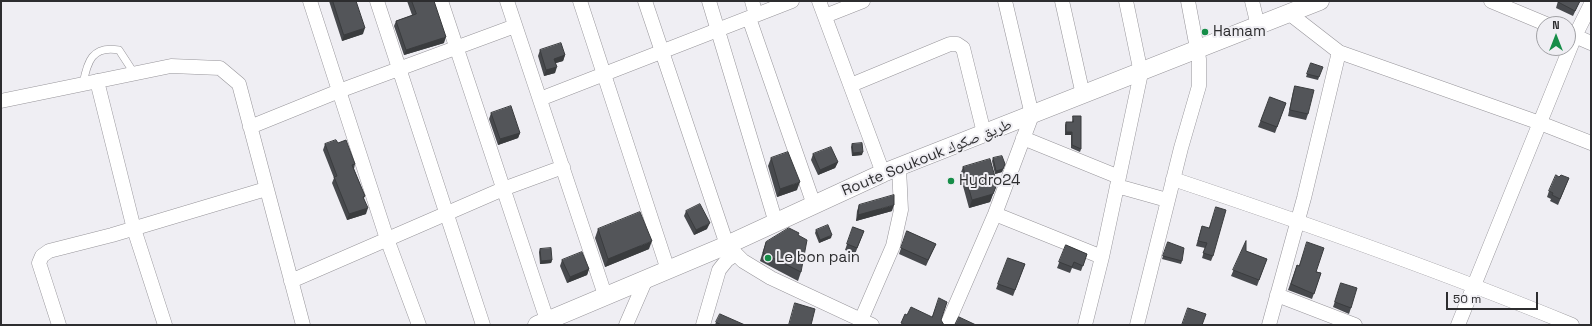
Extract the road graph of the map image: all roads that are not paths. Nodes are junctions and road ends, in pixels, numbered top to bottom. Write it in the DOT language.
graph roads {
  1 [pos="310,1"];
  2 [pos="377,1"];
  3 [pos="441,1"];
  4 [pos="507,1"];
  5 [pos="580,1"];
  6 [pos="645,1"];
  7 [pos="709,1"];
  8 [pos="752,1"];
  9 [pos="792,1"];
  10 [pos="819,1"];
  11 [pos="863,1"];
  12 [pos="1005,1"];
  13 [pos="1062,1"];
  14 [pos="1126,1"];
  15 [pos="1188,1"];
  16 [pos="1252,1"];
  17 [pos="1320,1"];
  18 [pos="1491,1"];
  19 [pos="1591,4"];
  20 [pos="1290,14"];
  21 [pos="753,16"];
  22 [pos="825,16"];
  23 [pos="1536,20"];
  24 [pos="515,26"];
  25 [pos="1258,26"];
  26 [pos="1576,28"];
  27 [pos="719,30"];
  28 [pos="1576,37"];
  29 [pos="1591,43"];
  30 [pos="456,49"];
  31 [pos="1198,49"];
  32 [pos="663,52"];
  33 [pos="1339,52"];
  34 [pos="1564,56"];
  35 [pos="398,69"];
  36 [pos="134,73"];
  37 [pos="1141,73"];
  38 [pos="604,74"];
  39 [pos="97,81"];
  40 [pos="83,84"];
  41 [pos="851,85"];
  42 [pos="339,91"];
  43 [pos="1083,95"];
  44 [pos="540,99"];
  45 [pos="1,101"];
  46 [pos="1032,115"];
  47 [pos="1540,123"];
  48 [pos="250,127"];
  49 [pos="984,134"];
  50 [pos="1023,138"];
  51 [pos="1591,143"];
  52 [pos="563,167"];
  53 [pos="891,170"];
  54 [pos="1173,179"];
  55 [pos="1118,182"];
  56 [pos="266,189"];
  57 [pos="503,189"];
  58 [pos="1168,200"];
  59 [pos="814,205"];
  60 [pos="446,213"];
  61 [pos="995,214"];
  62 [pos="1298,221"];
  63 [pos="776,223"];
  64 [pos="134,229"];
  65 [pos="387,239"];
  66 [pos="731,250"];
  67 [pos="1102,257"];
  68 [pos="668,270"];
  69 [pos="646,279"];
  70 [pos="291,281"];
  71 [pos="1474,285"];
  72 [pos="605,295"];
  73 [pos="1277,295"];
  74 [pos="866,322"];
  75 [pos="542,323"];
  76 [pos="59,325"];
  77 [pos="165,325"];
  78 [pos="303,325"];
  79 [pos="419,325"];
  80 [pos="483,325"];
  81 [pos="626,325"];
  82 [pos="703,325"];
  83 [pos="947,325"];
  84 [pos="1085,325"];
  85 [pos="1137,325"];
  86 [pos="1268,325"];
  87 [pos="1355,325"];
  88 [pos="1458,325"];
  89 [pos="1572,325"];
  1 -- 42 [label="street"];
  2 -- 35 [label="street"];
  3 -- 30 [label="street"];
  4 -- 24 [label="street"];
  5 -- 38 [label="street"];
  6 -- 32 [label="street"];
  7 -- 27 [label="street"];
  8 -- 21 [label="street"];
  9 -- 21 [label="street"];
  10 -- 22 [label="street"];
  11 -- 22 [label="street"];
  12 -- 46 [label="street"];
  13 -- 43 [label="street"];
  14 -- 37 [label="street"];
  15 -- 31 [label="street"];
  16 -- 25 [label="street"];
  17 -- 20 [label="street, Route Soukouk طريق صكوك"];
  18 -- 23 [label="street"];
  19 -- 26 [label="street"];
  20 -- 25 [label="street, Route Soukouk طريق صكوك"];
  20 -- 33 [label="street"];
  21 -- 27 [label="street"];
  21 -- 59 [label="street"];
  22 -- 41 [label="street"];
  24 -- 30 [label="street"];
  24 -- 44 [label="street"];
  25 -- 31 [label="street, Route Soukouk طريق صكوك"];
  27 -- 32 [label="street"];
  27 -- 63 [label="street"];
  28 -- 29 [label="street"];
  30 -- 35 [label="street"];
  30 -- 57 [label="street"];
  31 -- 37 [label="street, Route Soukouk طريق صكوك"];
  31 -- 54 [label="street"];
  32 -- 38 [label="street"];
  32 -- 66 [label="street"];
  33 -- 47 [label="street"];
  33 -- 62 [label="street"];
  34 -- 47 [label="street"];
  35 -- 42 [label="street"];
  35 -- 60 [label="street"];
  36 -- 39 [label="street"];
  36 -- 40 [label="lane"];
  36 -- 48 [label="street"];
  37 -- 43 [label="street, Route Soukouk طريق صكوك"];
  37 -- 55 [label="street"];
  38 -- 44 [label="street"];
  38 -- 68 [label="street"];
  39 -- 40 [label="street"];
  39 -- 64 [label="street"];
  40 -- 45 [label="street"];
  41 -- 49 [label="street"];
  41 -- 53 [label="street"];
  42 -- 48 [label="street"];
  42 -- 65 [label="street"];
  43 -- 46 [label="street, Route Soukouk طريق صكوك"];
  44 -- 52 [label="street"];
  46 -- 49 [label="street, Route Soukouk طريق صكوك"];
  46 -- 50 [label="street"];
  47 -- 51 [label="street"];
  47 -- 71 [label="street"];
  48 -- 56 [label="street"];
  49 -- 53 [label="street, Route Soukouk طريق صكوك"];
  50 -- 55 [label="street"];
  50 -- 61 [label="street"];
  52 -- 57 [label="street"];
  52 -- 72 [label="street"];
  53 -- 59 [label="street, Route Soukouk طريق صكوك"];
  53 -- 74 [label="street"];
  54 -- 58 [label="street"];
  54 -- 62 [label="street"];
  55 -- 58 [label="street"];
  55 -- 67 [label="street"];
  56 -- 64 [label="street"];
  56 -- 70 [label="street"];
  57 -- 60 [label="street"];
  57 -- 75 [label="street"];
  58 -- 85 [label="street"];
  59 -- 63 [label="street, Route Soukouk طريق صكوك"];
  60 -- 65 [label="street"];
  60 -- 80 [label="street"];
  61 -- 67 [label="street"];
  61 -- 83 [label="street"];
  62 -- 71 [label="street"];
  62 -- 73 [label="street"];
  63 -- 66 [label="street, Route Soukouk طريق صكوك"];
  64 -- 76 [label="street"];
  64 -- 77 [label="street"];
  65 -- 70 [label="street"];
  65 -- 79 [label="street"];
  66 -- 68 [label="street, Route Soukouk طريق صكوك"];
  66 -- 74 [label="street"];
  66 -- 82 [label="street"];
  67 -- 84 [label="street"];
  68 -- 69 [label="street, Route Soukouk طريق صكوك"];
  69 -- 72 [label="street, Route Soukouk طريق صكوك"];
  69 -- 81 [label="street"];
  70 -- 78 [label="street"];
  71 -- 88 [label="street"];
  71 -- 89 [label="street"];
  72 -- 75 [label="street, Route Soukouk طريق صكوك"];
  73 -- 86 [label="street"];
  73 -- 87 [label="street"];
}
